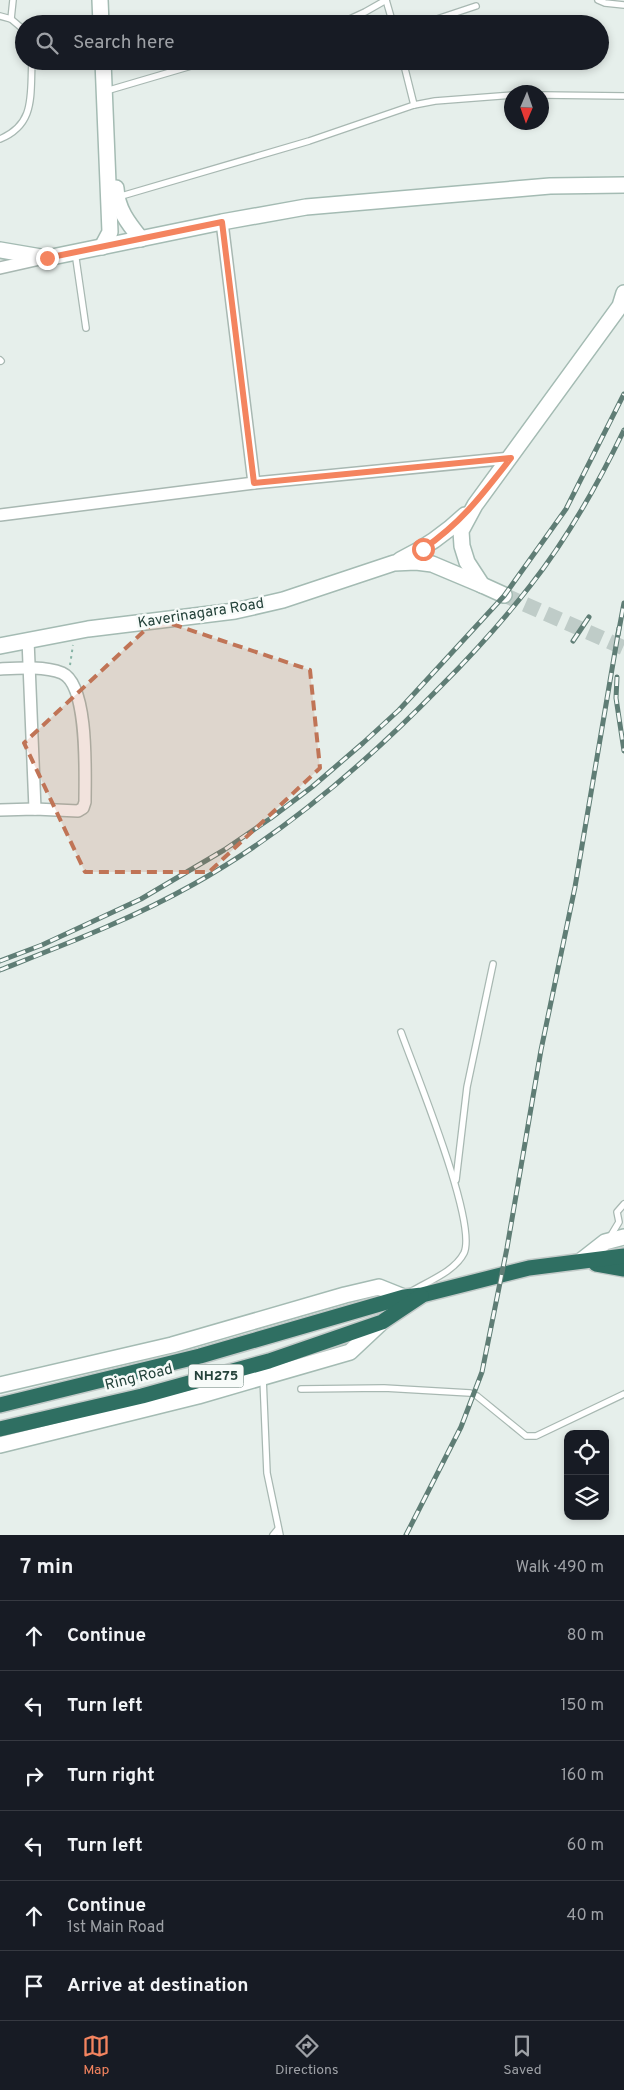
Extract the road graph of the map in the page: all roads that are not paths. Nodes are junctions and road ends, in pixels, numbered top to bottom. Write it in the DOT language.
graph roads {
  1 [pos="12,0"];
  2 [pos="100,0"];
  3 [pos="110,0"];
  4 [pos="386,0"];
  5 [pos="598,0"];
  6 [pos="624,5"];
  7 [pos="476,6"];
  8 [pos="101,15"];
  9 [pos="111,15"];
  10 [pos="358,15"];
  11 [pos="390,15"];
  12 [pos="449,15"];
  13 [pos="0,16"];
  14 [pos="11,19"];
  15 [pos="15,22"];
  16 [pos="31,70"];
  17 [pos="104,70"];
  18 [pos="111,70"];
  19 [pos="178,70"];
  20 [pos="405,70"];
  21 [pos="108,91"];
  22 [pos="549,95"];
  23 [pos="504,96"];
  24 [pos="624,96"];
  25 [pos="414,105"];
  26 [pos="0,139"];
  27 [pos="624,185"];
  28 [pos="116,197"];
  29 [pos="222,222"];
  30 [pos="141,239"];
  31 [pos="102,247"];
  32 [pos="0,250"];
  33 [pos="75,252"];
  34 [pos="47,258"];
  35 [pos="0,268"];
  36 [pos="624,293"];
  37 [pos="86,328"];
  38 [pos="511,458"];
  39 [pos="254,483"];
  40 [pos="475,505"];
  41 [pos="0,515"];
  42 [pos="394,563"];
  43 [pos="482,585"];
  44 [pos="504,594"];
  45 [pos="28,640"];
  46 [pos="0,646"];
  47 [pos="29,668"];
  48 [pos="0,669"];
  49 [pos="35,809"];
  50 [pos="0,810"];
  51 [pos="493,964"];
  52 [pos="401,1032"];
  53 [pos="456,1182"];
  54 [pos="624,1204"];
  55 [pos="624,1238"];
  56 [pos="605,1242"];
  57 [pos="624,1256"];
  58 [pos="582,1260"];
  59 [pos="562,1264"];
  60 [pos="624,1269"];
  61 [pos="422,1295"];
  62 [pos="404,1297"];
  63 [pos="262,1371"];
  64 [pos="0,1385"];
  65 [pos="301,1389"];
  66 [pos="624,1394"];
  67 [pos="0,1404"];
  68 [pos="0,1429"];
  69 [pos="0,1445"];
  70 [pos="279,1532"];
  71 [pos="272,1535"];
  1 -- 14 [label="lane"];
  2 -- 8 [label="street"];
  3 -- 9 [label="street"];
  4 -- 10 [label="lane"];
  4 -- 11 [label="lane"];
  5 -- 6 [label="lane"];
  7 -- 12 [label="lane"];
  13 -- 14 [label="lane"];
  14 -- 15 [label="lane"];
  16 -- 26 [label="lane"];
  17 -- 21 [label="street"];
  18 -- 21 [label="street"];
  19 -- 21 [label="lane"];
  20 -- 25 [label="lane"];
  21 -- 28 [label="street"];
  21 -- 31 [label="street"];
  22 -- 24 [label="lane"];
  23 -- 25 [label="lane"];
  25 -- 28 [label="lane"];
  27 -- 29 [label="street"];
  28 -- 30 [label="street"];
  29 -- 30 [label="street"];
  29 -- 39 [label="street"];
  30 -- 31 [label="street"];
  31 -- 33 [label="street"];
  32 -- 34 [label="street"];
  33 -- 34 [label="street"];
  33 -- 37 [label="lane"];
  34 -- 35 [label="street"];
  36 -- 38 [label="street"];
  38 -- 39 [label="street"];
  38 -- 40 [label="street"];
  39 -- 41 [label="street"];
  40 -- 42 [label="street"];
  40 -- 43 [label="street"];
  42 -- 43 [label="street, Kaverinagara Road"];
  42 -- 45 [label="street, Kaverinagara Road"];
  43 -- 44 [label="street, Kaverinagara Road"];
  45 -- 46 [label="street, Kaverinagara Road"];
  45 -- 47 [label="street"];
  47 -- 48 [label="street"];
  47 -- 49 [label="street"];
  47 -- 49 [label="street"];
  49 -- 50 [label="street"];
  51 -- 53 [label="lane"];
  52 -- 53 [label="lane"];
  53 -- 62 [label="lane"];
  54 -- 56 [label="lane"];
  55 -- 56 [label="street"];
  56 -- 58 [label="street"];
  57 -- 58 [label="highway, Ring Road / NH275"];
  58 -- 59 [label="highway, Ring Road / NH275"];
  59 -- 60 [label="highway, Ring Road / NH275"];
  59 -- 61 [label="highway, Ring Road / NH275"];
  61 -- 62 [label="highway, Ring Road / NH275"];
  61 -- 63 [label="highway, Ring Road / NH275"];
  62 -- 64 [label="street"];
  62 -- 67 [label="highway, Ring Road / NH275"];
  63 -- 68 [label="highway, Ring Road / NH275"];
  63 -- 69 [label="street"];
  63 -- 70 [label="lane"];
  65 -- 66 [label="lane"];
  70 -- 71 [label="lane"];
}
